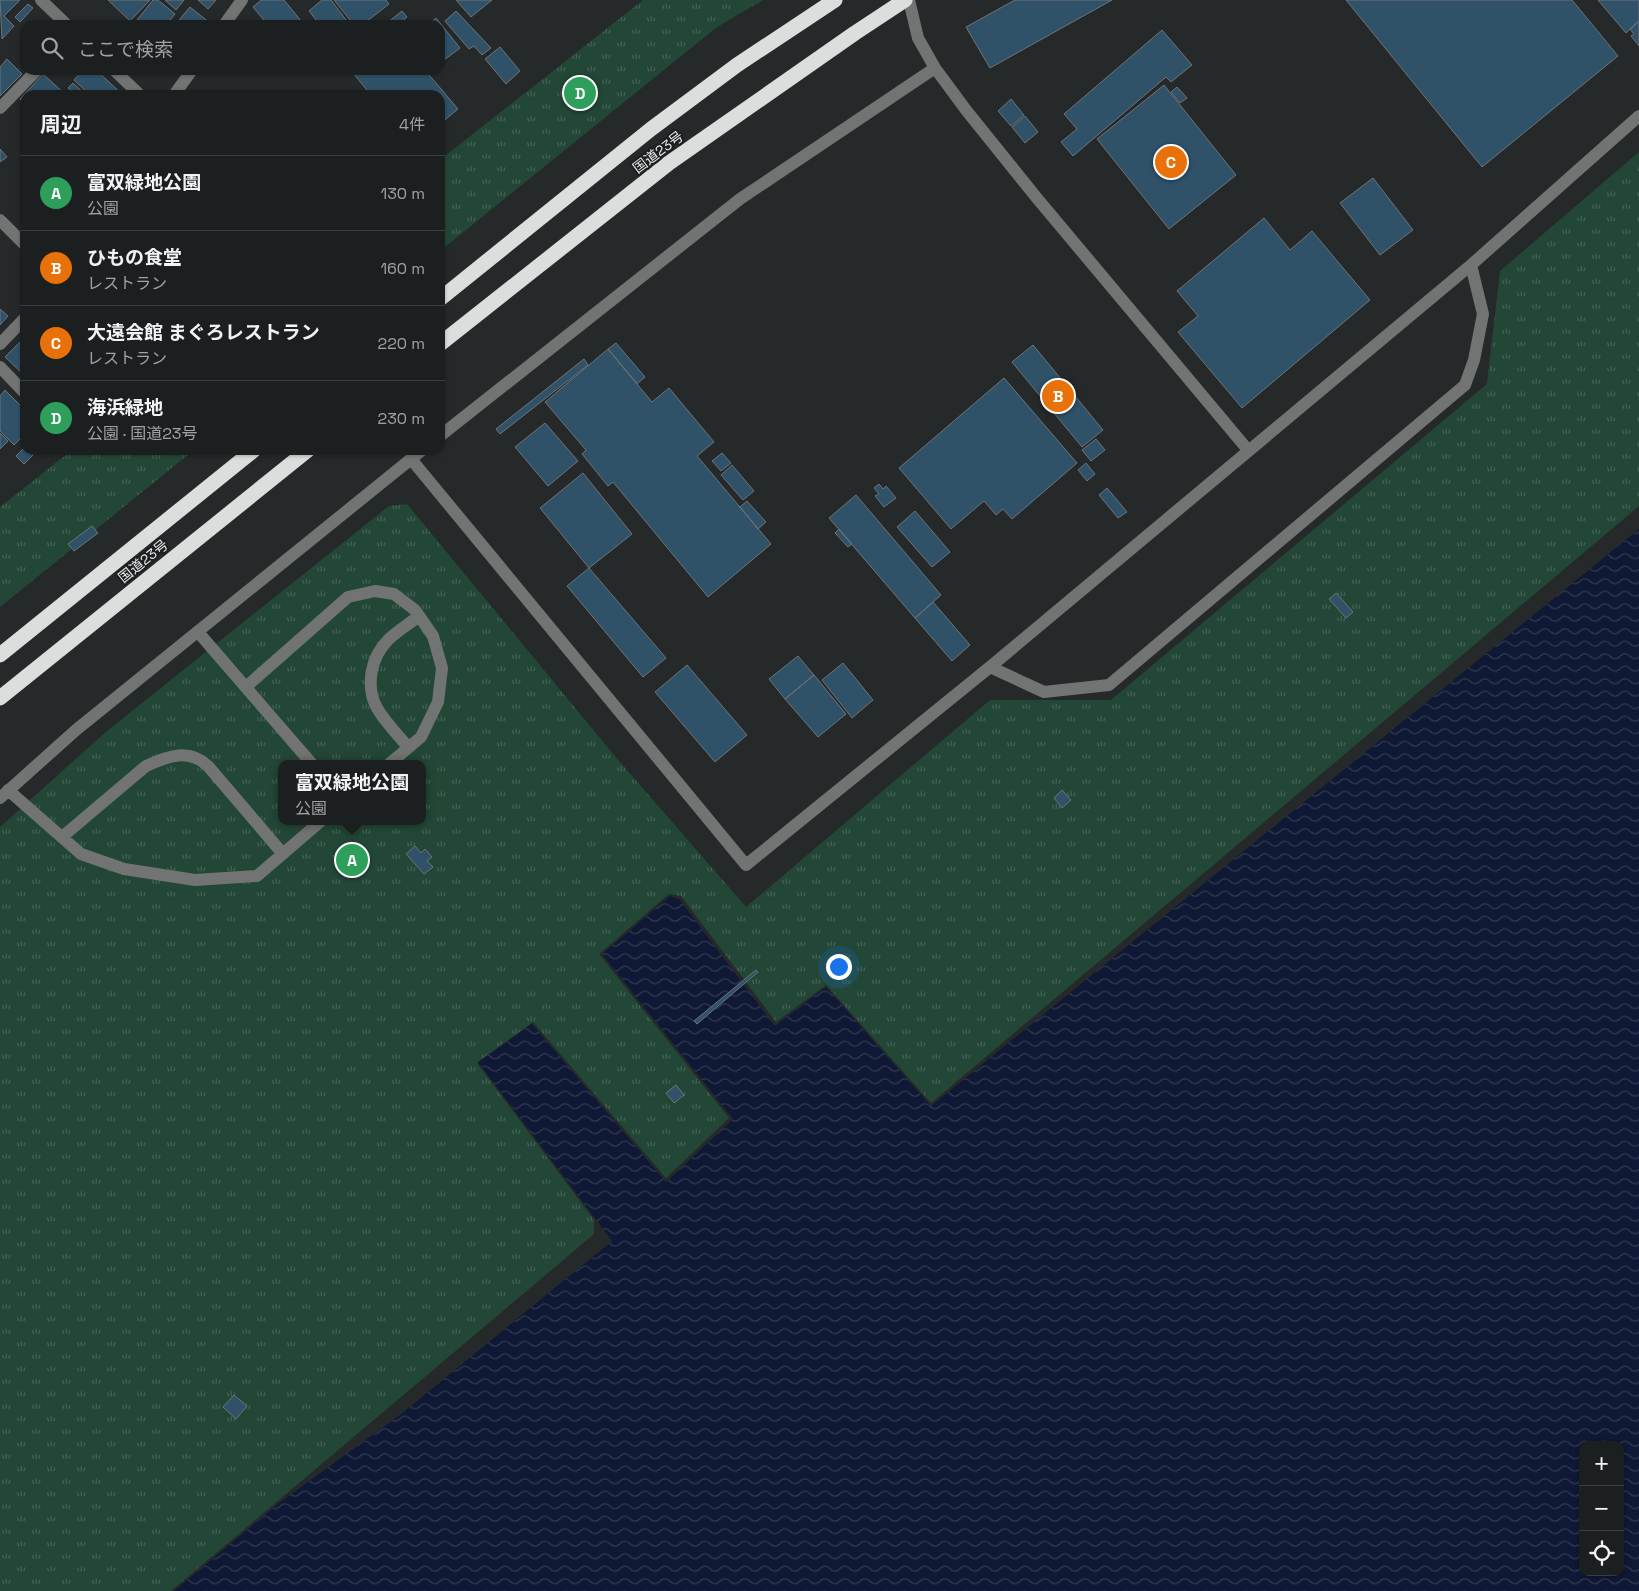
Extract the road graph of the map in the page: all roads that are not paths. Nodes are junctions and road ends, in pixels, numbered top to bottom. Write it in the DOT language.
graph roads {
  1 [pos="41,0"];
  2 [pos="242,0"];
  3 [pos="835,0"];
  4 [pos="907,0"];
  5 [pos="62,20"];
  6 [pos="228,20"];
  7 [pos="935,68"];
  8 [pos="32,75"];
  9 [pos="119,75"];
  10 [pos="188,75"];
  11 [pos="135,90"];
  12 [pos="178,90"];
  13 [pos="0,108"];
  14 [pos="1639,116"];
  15 [pos="0,220"];
  16 [pos="20,240"];
  17 [pos="1471,265"];
  18 [pos="445,295"];
  19 [pos="20,323"];
  20 [pos="445,340"];
  21 [pos="0,344"];
  22 [pos="0,367"];
  23 [pos="20,389"];
  24 [pos="445,432"];
  25 [pos="1248,450"];
  26 [pos="248,455"];
  27 [pos="302,455"];
  28 [pos="416,455"];
  29 [pos="411,459"];
  30 [pos="419,616"];
  31 [pos="198,632"];
  32 [pos="0,655"];
  33 [pos="990,667"];
  34 [pos="247,686"];
  35 [pos="0,698"];
  36 [pos="408,747"];
  37 [pos="309,760"];
  38 [pos="393,760"];
  39 [pos="4,794"];
  40 [pos="317,825"];
  41 [pos="62,837"];
  42 [pos="283,854"];
  1 -- 5 [label="street"];
  2 -- 6 [label="street"];
  3 -- 18 [label="highway, 国道23号"];
  4 -- 7 [label="street"];
  4 -- 20 [label="highway, 国道23号"];
  7 -- 24 [label="street"];
  7 -- 25 [label="street"];
  8 -- 13 [label="street"];
  9 -- 11 [label="street"];
  10 -- 12 [label="street"];
  14 -- 17 [label="street"];
  15 -- 16 [label="street"];
  17 -- 25 [label="street"];
  17 -- 33 [label="street"];
  19 -- 21 [label="street"];
  22 -- 23 [label="street"];
  25 -- 33 [label="street"];
  26 -- 32 [label="highway, 国道23号"];
  27 -- 35 [label="highway, 国道23号"];
  28 -- 29 [label="street"];
  29 -- 31 [label="street"];
  29 -- 33 [label="street"];
  30 -- 34 [label="street"];
  30 -- 36 [label="street"];
  30 -- 36 [label="street"];
  31 -- 34 [label="street"];
  31 -- 39 [label="street"];
  34 -- 37 [label="street"];
  36 -- 38 [label="street"];
  39 -- 41 [label="street"];
  40 -- 42 [label="street"];
  41 -- 42 [label="street"];
  41 -- 42 [label="street"];
}
